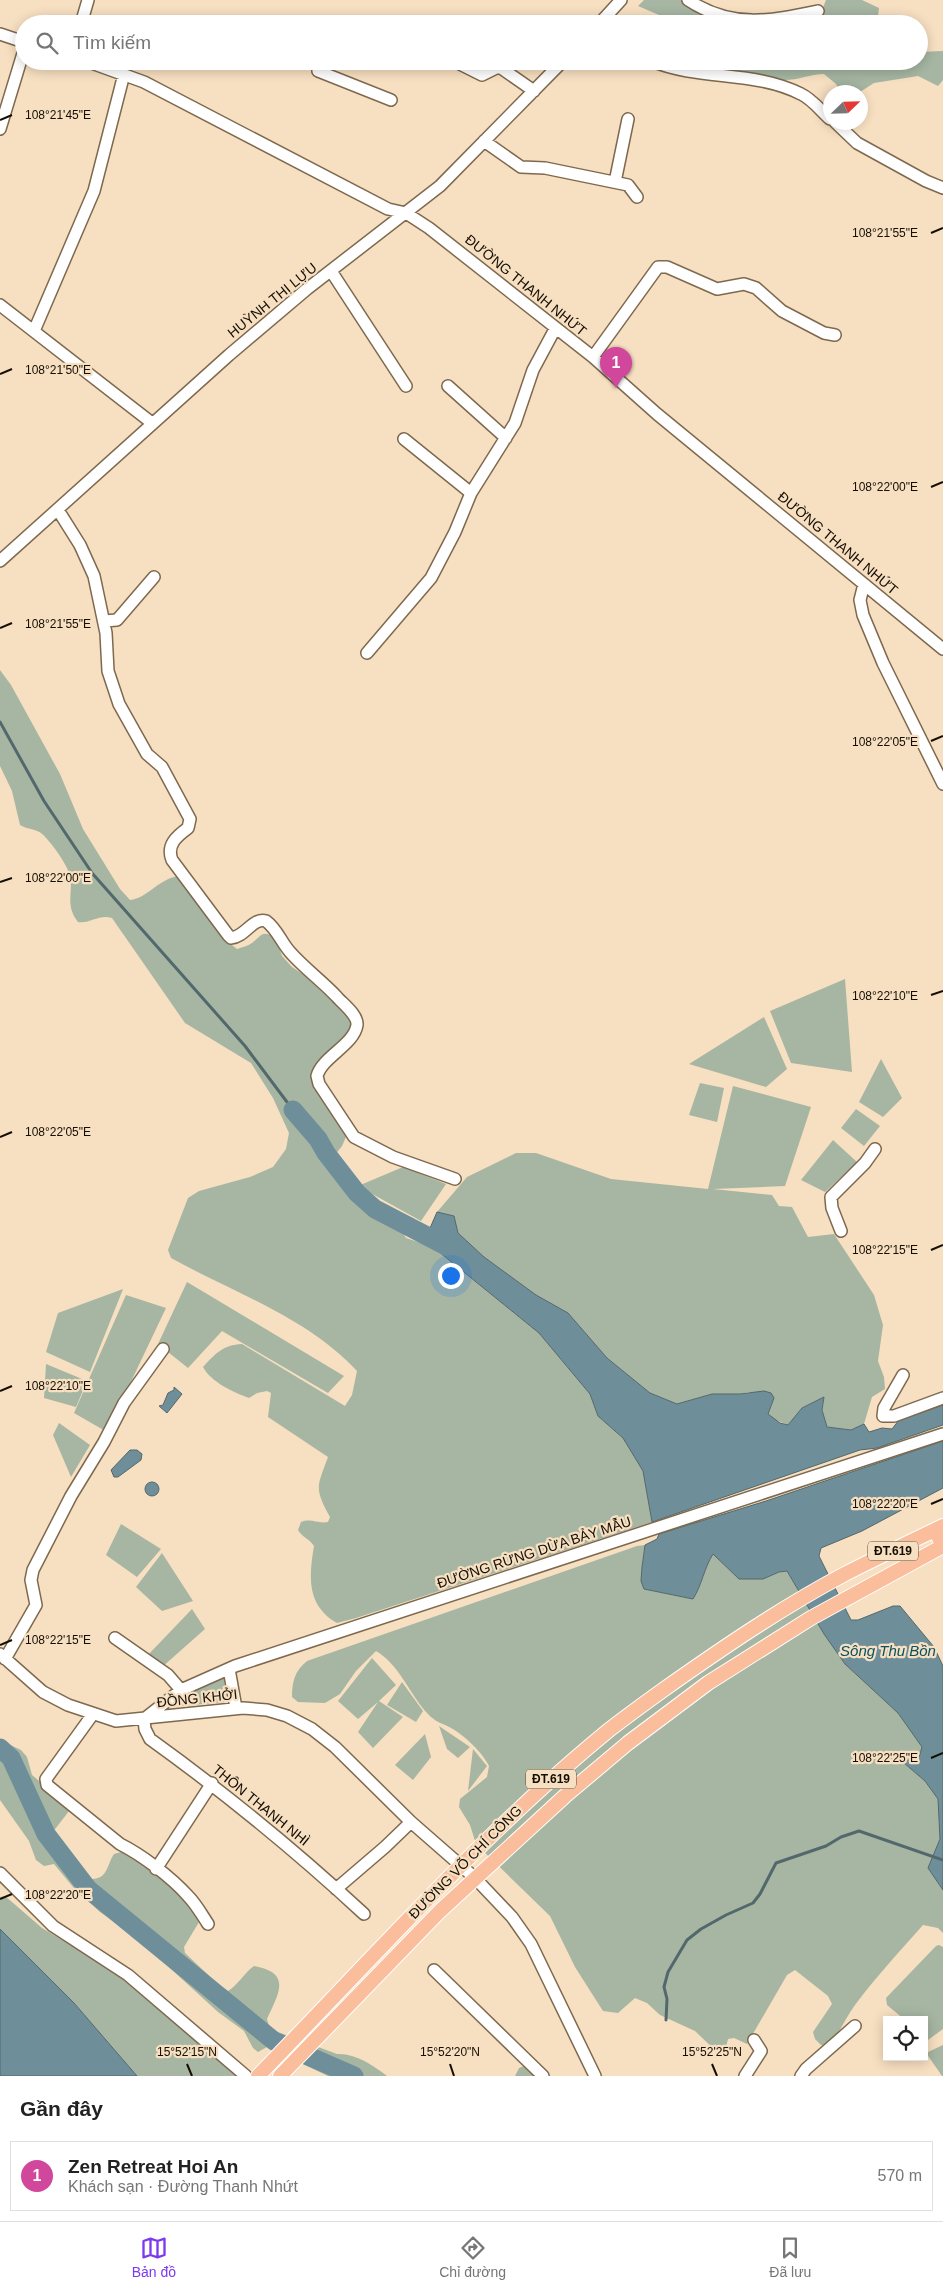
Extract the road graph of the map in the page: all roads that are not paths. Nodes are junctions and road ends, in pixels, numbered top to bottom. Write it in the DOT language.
graph roads {
  1 [pos="88,0"];
  2 [pos="621,0"];
  3 [pos="688,0"];
  4 [pos="818,11"];
  5 [pos="84,15"];
  6 [pos="607,15"];
  7 [pos="724,15"];
  8 [pos="797,15"];
  9 [pos="0,34"];
  10 [pos="15,39"];
  11 [pos="18,70"];
  12 [pos="112,70"];
  13 [pos="472,70"];
  14 [pos="492,70"];
  15 [pos="504,70"];
  16 [pos="554,70"];
  17 [pos="687,70"];
  18 [pos="318,71"];
  19 [pos="124,74"];
  20 [pos="534,91"];
  21 [pos="391,100"];
  22 [pos="823,113"];
  23 [pos="628,119"];
  24 [pos="0,129"];
  25 [pos="843,130"];
  26 [pos="484,141"];
  27 [pos="614,182"];
  28 [pos="943,188"];
  29 [pos="637,197"];
  30 [pos="406,213"];
  31 [pos="332,271"];
  32 [pos="0,305"];
  33 [pos="555,328"];
  34 [pos="34,331"];
  35 [pos="835,335"];
  36 [pos="593,357"];
  37 [pos="406,386"];
  38 [pos="448,386"];
  39 [pos="152,423"];
  40 [pos="506,438"];
  41 [pos="404,439"];
  42 [pos="471,493"];
  43 [pos="58,510"];
  44 [pos="0,561"];
  45 [pos="154,577"];
  46 [pos="864,584"];
  47 [pos="104,621"];
  48 [pos="943,649"];
  49 [pos="367,653"];
  50 [pos="943,784"];
  51 [pos="876,1149"];
  52 [pos="455,1179"];
  53 [pos="841,1231"];
  54 [pos="163,1349"];
  55 [pos="903,1374"];
  56 [pos="943,1398"];
  57 [pos="943,1434"];
  58 [pos="939,1528"];
  59 [pos="943,1546"];
  60 [pos="115,1638"];
  61 [pos="3,1657"];
  62 [pos="229,1669"];
  63 [pos="181,1690"];
  64 [pos="236,1708"];
  65 [pos="93,1714"];
  66 [pos="144,1719"];
  67 [pos="212,1783"];
  68 [pos="411,1822"];
  69 [pos="461,1865"];
  70 [pos="156,1869"];
  71 [pos="0,1873"];
  72 [pos="475,1878"];
  73 [pos="336,1889"];
  74 [pos="364,1914"];
  75 [pos="208,1924"];
  76 [pos="434,1970"];
  77 [pos="855,2026"];
  78 [pos="754,2040"];
  79 [pos="246,2076"];
  80 [pos="258,2076"];
  81 [pos="280,2076"];
  82 [pos="543,2076"];
  83 [pos="595,2076"];
  84 [pos="745,2076"];
  85 [pos="801,2076"];
  1 -- 5 [label="street"];
  2 -- 6 [label="street"];
  3 -- 7 [label="street"];
  4 -- 8 [label="street"];
  9 -- 10 [label="street"];
  11 -- 24 [label="street"];
  12 -- 19 [label="street, ĐƯỜNG THANH NHỨT"];
  13 -- 14 [label="street"];
  15 -- 20 [label="street"];
  16 -- 20 [label="street, HUỲNH THỊ LỰU"];
  17 -- 22 [label="street"];
  18 -- 21 [label="street"];
  19 -- 30 [label="street, ĐƯỜNG THANH NHỨT"];
  19 -- 34 [label="street"];
  20 -- 26 [label="street, HUỲNH THỊ LỰU"];
  23 -- 27 [label="street"];
  25 -- 28 [label="street"];
  26 -- 27 [label="street"];
  26 -- 30 [label="street, HUỲNH THỊ LỰU"];
  27 -- 29 [label="street"];
  30 -- 31 [label="street, HUỲNH THỊ LỰU"];
  30 -- 33 [label="street, ĐƯỜNG THANH NHỨT"];
  31 -- 37 [label="street"];
  31 -- 39 [label="street, HUỲNH THỊ LỰU"];
  32 -- 34 [label="street"];
  33 -- 36 [label="street, ĐƯỜNG THANH NHỨT"];
  33 -- 40 [label="street"];
  34 -- 39 [label="street"];
  35 -- 36 [label="street"];
  36 -- 46 [label="street, ĐƯỜNG THANH NHỨT"];
  38 -- 40 [label="street"];
  39 -- 43 [label="street, HUỲNH THỊ LỰU"];
  40 -- 42 [label="street"];
  41 -- 42 [label="street"];
  42 -- 49 [label="street"];
  43 -- 44 [label="street, HUỲNH THỊ LỰU"];
  43 -- 47 [label="street"];
  45 -- 47 [label="street"];
  46 -- 48 [label="street, ĐƯỜNG THANH NHỨT"];
  46 -- 50 [label="street"];
  47 -- 52 [label="street"];
  51 -- 53 [label="street"];
  54 -- 61 [label="street"];
  55 -- 56 [label="street"];
  57 -- 62 [label="street, ĐƯỜNG RỪNG DỪA BẢY MẪU"];
  58 -- 59 [label="main road"];
  58 -- 69 [label="main road, ĐƯỜNG VÕ CHÍ CÔNG / ĐT.619"];
  59 -- 72 [label="main road, ĐƯỜNG VÕ CHÍ CÔNG / ĐT.619"];
  60 -- 63 [label="street"];
  61 -- 65 [label="street, ĐỒNG KHỞI"];
  62 -- 63 [label="street, ĐƯỜNG RỪNG DỪA BẢY MẪU"];
  62 -- 64 [label="street"];
  63 -- 66 [label="street, ĐƯỜNG RỪNG DỪA BẢY MẪU"];
  64 -- 66 [label="street, ĐỒNG KHỞI"];
  64 -- 68 [label="street, ĐỒNG KHỞI"];
  65 -- 66 [label="street, ĐỒNG KHỞI"];
  65 -- 70 [label="street"];
  66 -- 67 [label="street, THÔN THANH NHÌ"];
  67 -- 70 [label="street"];
  67 -- 73 [label="street, THÔN THANH NHÌ"];
  68 -- 69 [label="street, ĐỒNG KHỞI"];
  68 -- 73 [label="street"];
  69 -- 72 [label="street, ĐỒNG KHỞI"];
  69 -- 80 [label="main road, ĐƯỜNG VÕ CHÍ CÔNG / ĐT.619"];
  70 -- 75 [label="street"];
  71 -- 79 [label="street"];
  72 -- 81 [label="main road, ĐƯỜNG VÕ CHÍ CÔNG / ĐT.619"];
  72 -- 83 [label="street"];
  73 -- 74 [label="street, THÔN THANH NHÌ"];
  76 -- 82 [label="street"];
  77 -- 85 [label="street"];
  78 -- 84 [label="street"];
}
